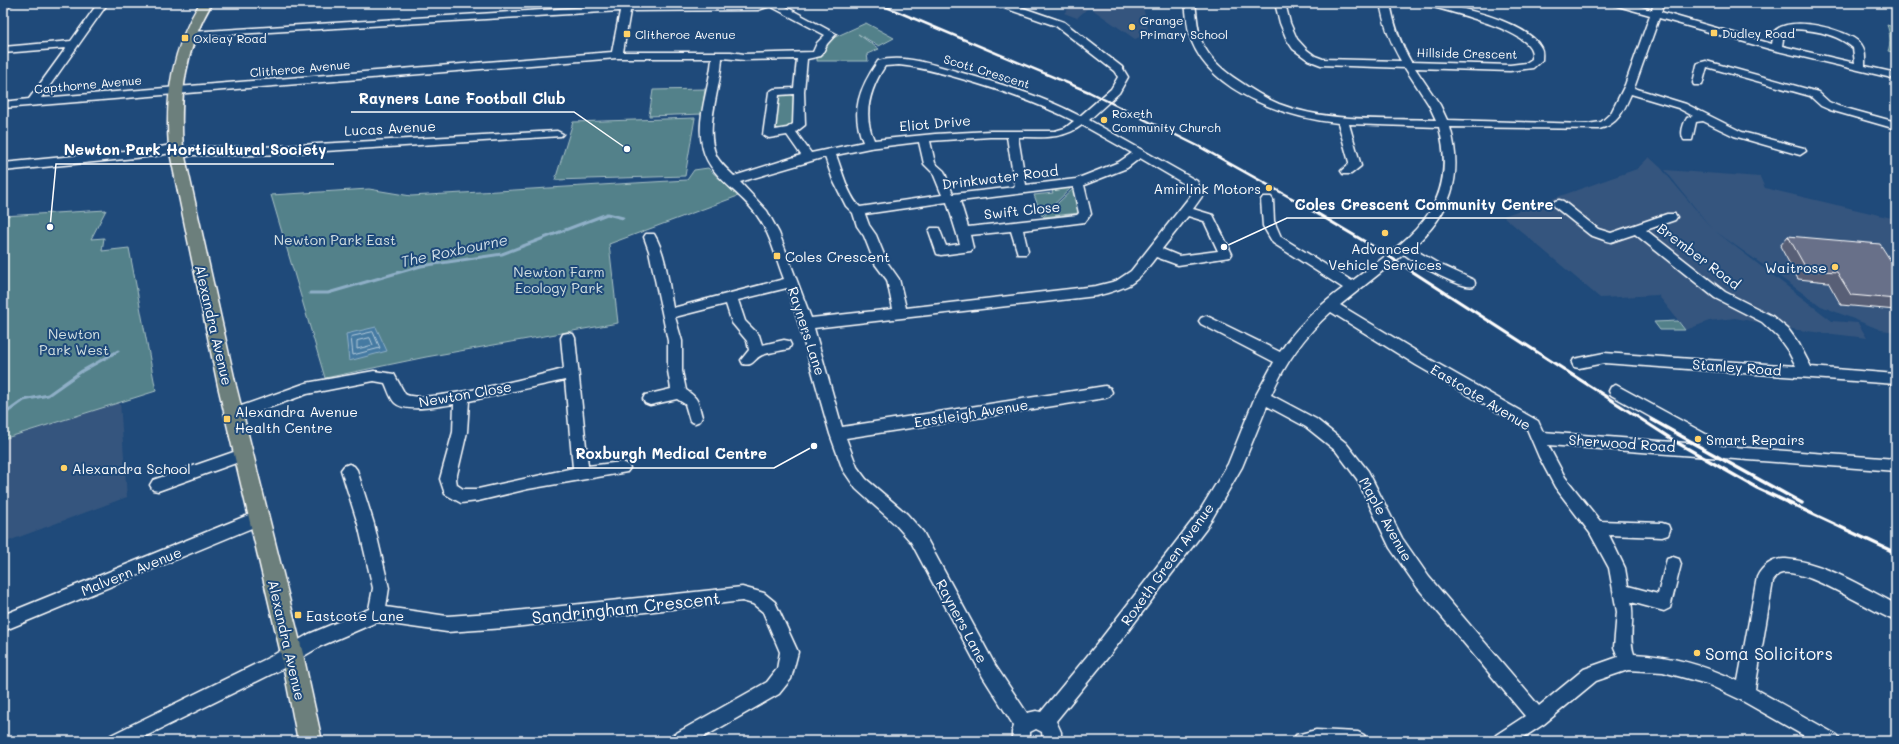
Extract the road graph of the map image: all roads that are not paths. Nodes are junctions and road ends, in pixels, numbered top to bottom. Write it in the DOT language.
graph roads {
  1 [pos="10,3"];
  2 [pos="103,3"];
  3 [pos="206,3"];
  4 [pos="769,3"];
  5 [pos="772,3"];
  6 [pos="999,3"];
  7 [pos="1190,3"];
  8 [pos="1280,3"];
  9 [pos="1385,3"];
  10 [pos="1429,3"];
  11 [pos="1618,3"];
  12 [pos="1659,3"];
  13 [pos="682,5"];
  14 [pos="3,6"];
  15 [pos="626,6"];
  16 [pos="1655,14"];
  17 [pos="191,36"];
  18 [pos="74,44"];
  19 [pos="1777,48"];
  20 [pos="3,50"];
  21 [pos="617,55"];
  22 [pos="716,55"];
  23 [pos="802,56"];
  24 [pos="1407,65"];
  25 [pos="1860,68"];
  26 [pos="1896,76"];
  27 [pos="1698,83"];
  28 [pos="1627,89"];
  29 [pos="176,91"];
  30 [pos="799,91"];
  31 [pos="33,102"];
  32 [pos="3,105"];
  33 [pos="1704,116"];
  34 [pos="1080,120"];
  35 [pos="1343,122"];
  36 [pos="1444,124"];
  37 [pos="1896,126"];
  38 [pos="790,131"];
  39 [pos="557,134"];
  40 [pos="1012,134"];
  41 [pos="924,138"];
  42 [pos="1688,138"];
  43 [pos="870,144"];
  44 [pos="176,151"];
  45 [pos="1800,151"];
  46 [pos="829,153"];
  47 [pos="1139,154"];
  48 [pos="808,157"];
  49 [pos="3,167"];
  50 [pos="1347,171"];
  51 [pos="731,180"];
  52 [pos="1078,183"];
  53 [pos="1021,190"];
  54 [pos="951,199"];
  55 [pos="1267,200"];
  56 [pos="1559,204"];
  57 [pos="858,211"];
  58 [pos="1186,211"];
  59 [pos="1671,217"];
  60 [pos="1016,226"];
  61 [pos="1638,230"];
  62 [pos="935,231"];
  63 [pos="963,232"];
  64 [pos="650,237"];
  65 [pos="1403,247"];
  66 [pos="1022,251"];
  67 [pos="1154,251"];
  68 [pos="791,282"];
  69 [pos="1469,284"];
  70 [pos="1352,287"];
  71 [pos="731,298"];
  72 [pos="1330,305"];
  73 [pos="900,313"];
  74 [pos="668,314"];
  75 [pos="1206,321"];
  76 [pos="806,324"];
  77 [pos="568,338"];
  78 [pos="784,345"];
  79 [pos="1281,359"];
  80 [pos="1579,363"];
  81 [pos="1806,372"];
  82 [pos="570,373"];
  83 [pos="1896,379"];
  84 [pos="1616,391"];
  85 [pos="1104,392"];
  86 [pos="679,393"];
  87 [pos="462,396"];
  88 [pos="1262,397"];
  89 [pos="650,399"];
  90 [pos="235,414"];
  91 [pos="694,417"];
  92 [pos="837,434"];
  93 [pos="1540,438"];
  94 [pos="1716,451"];
  95 [pos="245,454"];
  96 [pos="1896,465"];
  97 [pos="622,468"];
  98 [pos="349,470"];
  99 [pos="581,473"];
  100 [pos="158,485"];
  101 [pos="258,518"];
  102 [pos="1596,528"];
  103 [pos="1662,530"];
  104 [pos="1673,564"];
  105 [pos="1622,592"];
  106 [pos="1896,613"];
  107 [pos="376,614"];
  108 [pos="3,624"];
  109 [pos="292,654"];
  110 [pos="1628,662"];
  111 [pos="1744,693"];
  112 [pos="1538,718"];
  113 [pos="1045,722"];
  114 [pos="1023,733"];
  115 [pos="1812,737"];
  116 [pos="306,739"];
  117 [pos="686,739"];
  118 [pos="117,741"];
  119 [pos="1052,741"];
  120 [pos="1302,741"];
  121 [pos="1358,741"];
  122 [pos="1502,741"];
  123 [pos="1831,741"];
  1 -- 14 [label="street"];
  2 -- 18 [label="street"];
  3 -- 17 [label="main road, Alexandra Avenue"];
  4 -- 13 [label="street"];
  5 -- 23 [label="street"];
  6 -- 34 [label="street, Eliot Drive"];
  7 -- 35 [label="street"];
  8 -- 24 [label="street"];
  9 -- 24 [label="street, Roxeth Green Avenue"];
  10 -- 24 [label="street, Hillside Crescent"];
  11 -- 16 [label="street"];
  12 -- 16 [label="street"];
  13 -- 15 [label="street"];
  15 -- 17 [label="street"];
  15 -- 21 [label="street"];
  16 -- 19 [label="street"];
  16 -- 28 [label="street"];
  17 -- 29 [label="main road, Alexandra Avenue"];
  18 -- 20 [label="street"];
  18 -- 31 [label="street"];
  19 -- 25 [label="street"];
  19 -- 25 [label="street"];
  21 -- 22 [label="street"];
  21 -- 29 [label="street, Clitheroe Avenue"];
  22 -- 23 [label="street"];
  22 -- 51 [label="street, Rayners Lane"];
  23 -- 30 [label="street"];
  24 -- 36 [label="street, Roxeth Green Avenue"];
  25 -- 26 [label="street"];
  27 -- 37 [label="street"];
  28 -- 33 [label="street"];
  28 -- 36 [label="street"];
  29 -- 31 [label="street, Capthorne Avenue"];
  29 -- 44 [label="main road, Alexandra Avenue"];
  30 -- 38 [label="street"];
  30 -- 38 [label="street"];
  31 -- 32 [label="street, Capthorne Avenue"];
  33 -- 42 [label="street"];
  33 -- 45 [label="street"];
  34 -- 40 [label="street, Eliot Drive"];
  34 -- 43 [label="street, Scott Crescent"];
  34 -- 47 [label="street"];
  35 -- 36 [label="street"];
  35 -- 50 [label="street"];
  36 -- 65 [label="street, Roxeth Green Avenue"];
  38 -- 48 [label="street"];
  39 -- 44 [label="street, Lucas Avenue"];
  40 -- 41 [label="street, Eliot Drive"];
  40 -- 53 [label="street"];
  41 -- 43 [label="street, Eliot Drive"];
  41 -- 54 [label="street"];
  43 -- 46 [label="street, Eliot Drive"];
  44 -- 49 [label="street, Lucas Avenue"];
  44 -- 90 [label="main road, Alexandra Avenue"];
  46 -- 48 [label="street, Eliot Drive"];
  46 -- 57 [label="street"];
  47 -- 52 [label="street, Drinkwater Road"];
  47 -- 58 [label="street"];
  48 -- 51 [label="street, Eliot Drive"];
  51 -- 68 [label="street, Rayners Lane"];
  52 -- 53 [label="street, Drinkwater Road"];
  52 -- 60 [label="street, Swift Close"];
  53 -- 54 [label="street, Drinkwater Road"];
  54 -- 57 [label="street, Drinkwater Road"];
  54 -- 63 [label="street"];
  55 -- 70 [label="street"];
  56 -- 61 [label="street, Brember Road"];
  57 -- 73 [label="street"];
  58 -- 67 [label="street"];
  58 -- 67 [label="street"];
  59 -- 61 [label="street, Brember Road"];
  60 -- 63 [label="street, Swift Close"];
  60 -- 66 [label="street"];
  61 -- 81 [label="street, Brember Road"];
  62 -- 63 [label="street"];
  64 -- 74 [label="street"];
  65 -- 69 [label="street"];
  65 -- 70 [label="street, Roxeth Green Avenue"];
  67 -- 73 [label="street"];
  68 -- 71 [label="street"];
  68 -- 76 [label="street, Rayners Lane"];
  70 -- 72 [label="street, Roxeth Green Avenue"];
  71 -- 74 [label="street"];
  71 -- 78 [label="street"];
  72 -- 79 [label="street, Roxeth Green Avenue"];
  72 -- 93 [label="street, Eastcote Avenue"];
  73 -- 76 [label="street"];
  74 -- 86 [label="street"];
  75 -- 79 [label="street"];
  76 -- 92 [label="street, Rayners Lane"];
  77 -- 82 [label="street"];
  79 -- 88 [label="street, Roxeth Green Avenue"];
  80 -- 81 [label="street, Stanley Road"];
  81 -- 83 [label="street, Stanley Road"];
  82 -- 87 [label="street, Newton Close"];
  82 -- 99 [label="street"];
  84 -- 94 [label="street"];
  85 -- 92 [label="street, Eastleigh Avenue"];
  86 -- 89 [label="street"];
  86 -- 91 [label="street"];
  87 -- 90 [label="street, Newton Close"];
  87 -- 99 [label="street"];
  88 -- 112 [label="street, Maple Avenue"];
  88 -- 113 [label="street, Roxeth Green Avenue"];
  90 -- 95 [label="main road, Alexandra Avenue"];
  92 -- 114 [label="street, Rayners Lane"];
  93 -- 94 [label="street, Sherwood Road"];
  93 -- 102 [label="street, Eastcote Avenue"];
  94 -- 96 [label="street, Sherwood Road"];
  95 -- 100 [label="street"];
  95 -- 101 [label="main road, Alexandra Avenue"];
  97 -- 99 [label="street"];
  98 -- 107 [label="street"];
  101 -- 108 [label="street, Malvern Avenue"];
  101 -- 109 [label="main road, Alexandra Avenue"];
  102 -- 103 [label="street"];
  102 -- 105 [label="street, Eastcote Avenue"];
  104 -- 105 [label="street"];
  105 -- 110 [label="street, Eastcote Avenue"];
  106 -- 111 [label="street"];
  107 -- 109 [label="street, Sandringham Crescent"];
  107 -- 117 [label="street, Sandringham Crescent"];
  109 -- 116 [label="main road, Alexandra Avenue"];
  109 -- 118 [label="street, Sandringham Crescent"];
  110 -- 111 [label="street"];
  110 -- 112 [label="street"];
  111 -- 115 [label="street"];
  112 -- 122 [label="street"];
  113 -- 114 [label="street"];
  113 -- 119 [label="street"];
  115 -- 123 [label="street"];
  120 -- 121 [label="street"];
}
